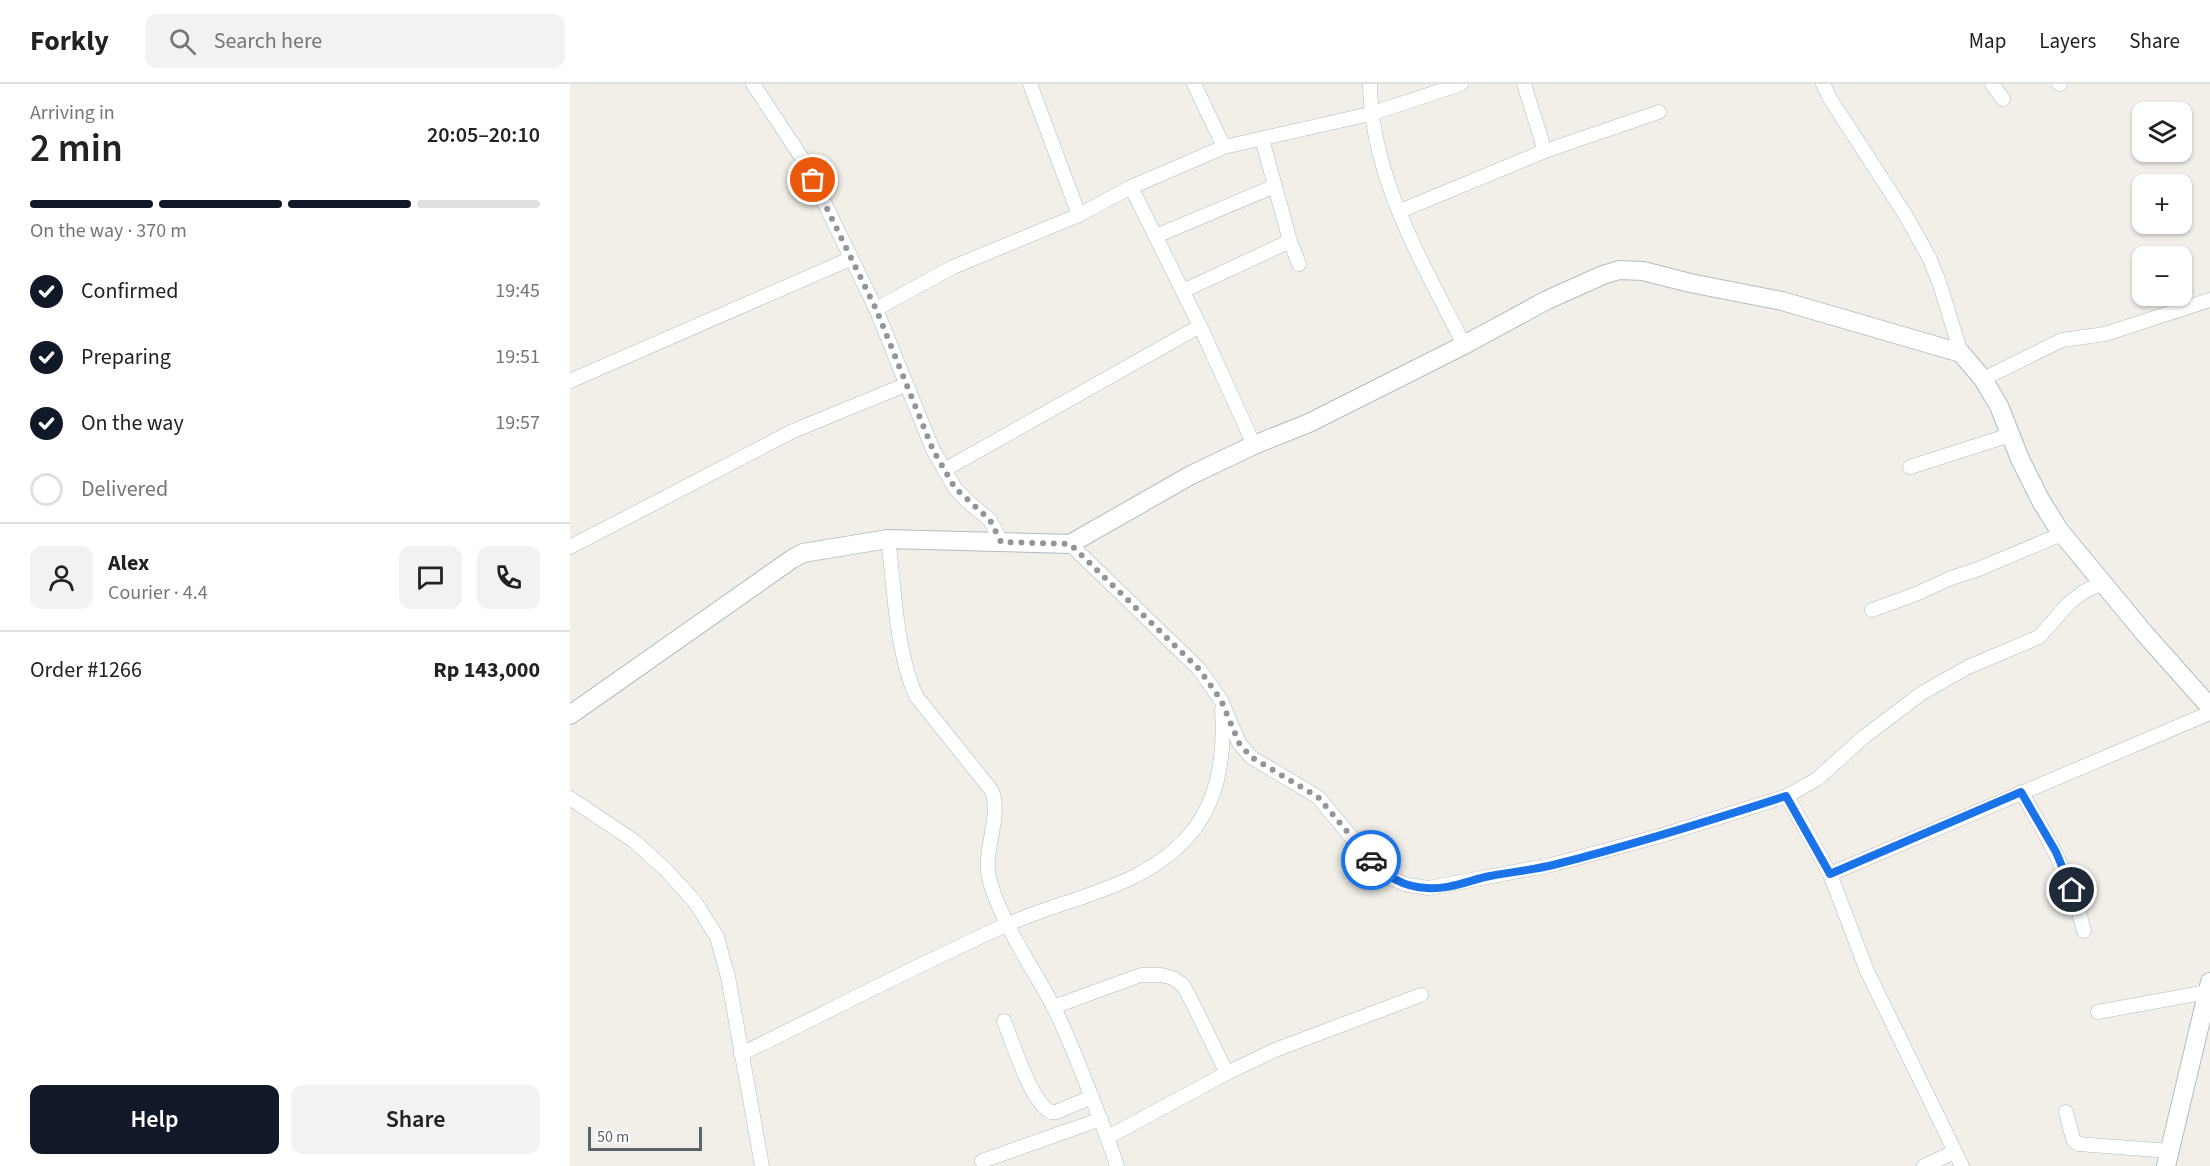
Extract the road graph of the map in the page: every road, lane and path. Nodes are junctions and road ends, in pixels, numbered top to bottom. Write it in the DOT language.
graph roads {
  1 [pos="753,84"];
  2 [pos="1030,84"];
  3 [pos="1194,84"];
  4 [pos="1370,84"];
  5 [pos="1461,84"];
  6 [pos="1524,84"];
  7 [pos="1823,84"];
  8 [pos="1992,84"];
  9 [pos="2002,99"];
  10 [pos="1659,112"];
  11 [pos="1370,114"];
  12 [pos="1262,139"];
  13 [pos="1224,147"];
  14 [pos="1545,151"];
  15 [pos="1275,186"];
  16 [pos="1131,187"];
  17 [pos="1400,211"];
  18 [pos="1079,215"];
  19 [pos="1156,236"];
  20 [pos="1290,241"];
  21 [pos="850,259"];
  22 [pos="1299,264"];
  23 [pos="1183,291"];
  24 [pos="2210,300"];
  25 [pos="876,309"];
  26 [pos="1200,326"];
  27 [pos="1464,345"];
  28 [pos="1961,353"];
  29 [pos="1983,379"];
  30 [pos="570,381"];
  31 [pos="905,385"];
  32 [pos="2010,435"];
  33 [pos="1254,445"];
  34 [pos="1910,467"];
  35 [pos="944,470"];
  36 [pos="2062,534"];
  37 [pos="888,539"];
  38 [pos="1001,542"];
  39 [pos="1070,544"];
  40 [pos="570,547"];
  41 [pos="2101,583"];
  42 [pos="1872,610"];
  43 [pos="1221,700"];
  44 [pos="2210,707"];
  45 [pos="2210,713"];
  46 [pos="570,715"];
  47 [pos="2021,792"];
  48 [pos="1786,796"];
  49 [pos="570,798"];
  50 [pos="1830,874"];
  51 [pos="1008,924"];
  52 [pos="2084,931"];
  53 [pos="2209,987"];
  54 [pos="1421,995"];
  55 [pos="1053,1007"];
  56 [pos="2098,1012"];
  57 [pos="1004,1021"];
  58 [pos="741,1054"];
  59 [pos="1227,1073"];
  60 [pos="1092,1097"];
  61 [pos="2066,1112"];
  62 [pos="1101,1119"];
  63 [pos="1108,1137"];
  64 [pos="1954,1152"];
  65 [pos="2168,1158"];
  66 [pos="982,1161"];
  67 [pos="762,1166"];
  68 [pos="1117,1166"];
  69 [pos="1924,1166"];
  70 [pos="1962,1166"];
  1 -- 21 [label="street"];
  2 -- 18 [label="street"];
  3 -- 13 [label="street"];
  4 -- 11 [label="street"];
  5 -- 11 [label="street"];
  6 -- 14 [label="street"];
  7 -- 28 [label="street"];
  8 -- 9 [label="street"];
  10 -- 14 [label="street"];
  11 -- 12 [label="street"];
  11 -- 17 [label="street"];
  12 -- 13 [label="street"];
  12 -- 15 [label="street"];
  13 -- 16 [label="street"];
  14 -- 17 [label="street"];
  15 -- 19 [label="street"];
  15 -- 20 [label="street"];
  16 -- 18 [label="street"];
  16 -- 19 [label="street"];
  17 -- 27 [label="street"];
  18 -- 25 [label="street"];
  19 -- 23 [label="street"];
  20 -- 22 [label="street"];
  20 -- 23 [label="street"];
  21 -- 25 [label="street"];
  21 -- 30 [label="street"];
  23 -- 26 [label="street"];
  24 -- 29 [label="street"];
  25 -- 31 [label="street"];
  26 -- 33 [label="street"];
  26 -- 35 [label="street"];
  27 -- 28 [label="street"];
  27 -- 33 [label="street"];
  28 -- 29 [label="street"];
  29 -- 32 [label="street"];
  31 -- 35 [label="street"];
  31 -- 40 [label="street"];
  32 -- 34 [label="street"];
  32 -- 36 [label="street"];
  33 -- 39 [label="street"];
  35 -- 38 [label="street"];
  36 -- 41 [label="street"];
  36 -- 42 [label="street"];
  37 -- 38 [label="street"];
  37 -- 46 [label="street"];
  37 -- 51 [label="street"];
  38 -- 39 [label="street"];
  39 -- 43 [label="street"];
  41 -- 44 [label="street"];
  41 -- 48 [label="street"];
  43 -- 48 [label="street"];
  43 -- 51 [label="street"];
  45 -- 47 [label="street"];
  47 -- 50 [label="street"];
  47 -- 52 [label="street"];
  48 -- 50 [label="street"];
  49 -- 58 [label="street"];
  50 -- 64 [label="street"];
  51 -- 55 [label="street"];
  51 -- 58 [label="street"];
  53 -- 56 [label="street"];
  53 -- 65 [label="street"];
  54 -- 59 [label="street"];
  55 -- 59 [label="street"];
  55 -- 60 [label="street"];
  57 -- 60 [label="street"];
  58 -- 67 [label="street"];
  59 -- 63 [label="street"];
  60 -- 62 [label="street"];
  61 -- 65 [label="street"];
  62 -- 63 [label="street"];
  62 -- 66 [label="street"];
  63 -- 68 [label="street"];
  64 -- 69 [label="street"];
  64 -- 70 [label="street"];
}
